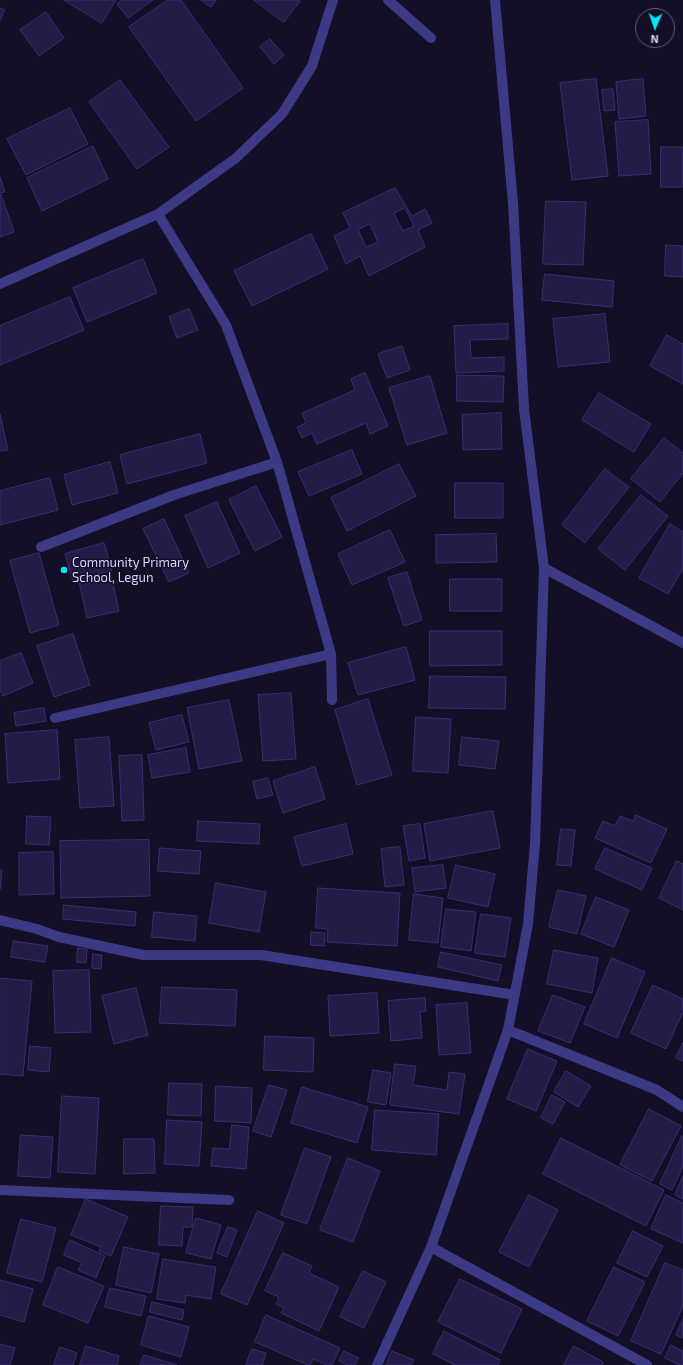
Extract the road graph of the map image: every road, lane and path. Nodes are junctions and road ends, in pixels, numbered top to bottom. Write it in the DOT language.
graph roads {
  1 [pos="333,0"];
  2 [pos="388,0"];
  3 [pos="495,0"];
  4 [pos="432,38"];
  5 [pos="158,214"];
  6 [pos="0,284"];
  7 [pos="277,462"];
  8 [pos="41,547"];
  9 [pos="544,568"];
  10 [pos="683,643"];
  11 [pos="331,654"];
  12 [pos="332,700"];
  13 [pos="55,718"];
  14 [pos="0,920"];
  15 [pos="515,995"];
  16 [pos="508,1030"];
  17 [pos="683,1107"];
  18 [pos="0,1190"];
  19 [pos="229,1200"];
  20 [pos="431,1247"];
  21 [pos="377,1365"];
  22 [pos="647,1365"];
  1 -- 5 [label="street"];
  2 -- 4 [label="street"];
  3 -- 9 [label="street"];
  5 -- 6 [label="street"];
  5 -- 7 [label="street"];
  7 -- 8 [label="street"];
  7 -- 11 [label="street"];
  9 -- 10 [label="street"];
  9 -- 15 [label="street"];
  11 -- 12 [label="street"];
  11 -- 13 [label="street"];
  14 -- 15 [label="street"];
  15 -- 16 [label="street"];
  16 -- 17 [label="street"];
  16 -- 20 [label="street"];
  18 -- 19 [label="street"];
  20 -- 21 [label="street"];
  20 -- 22 [label="street"];
}
